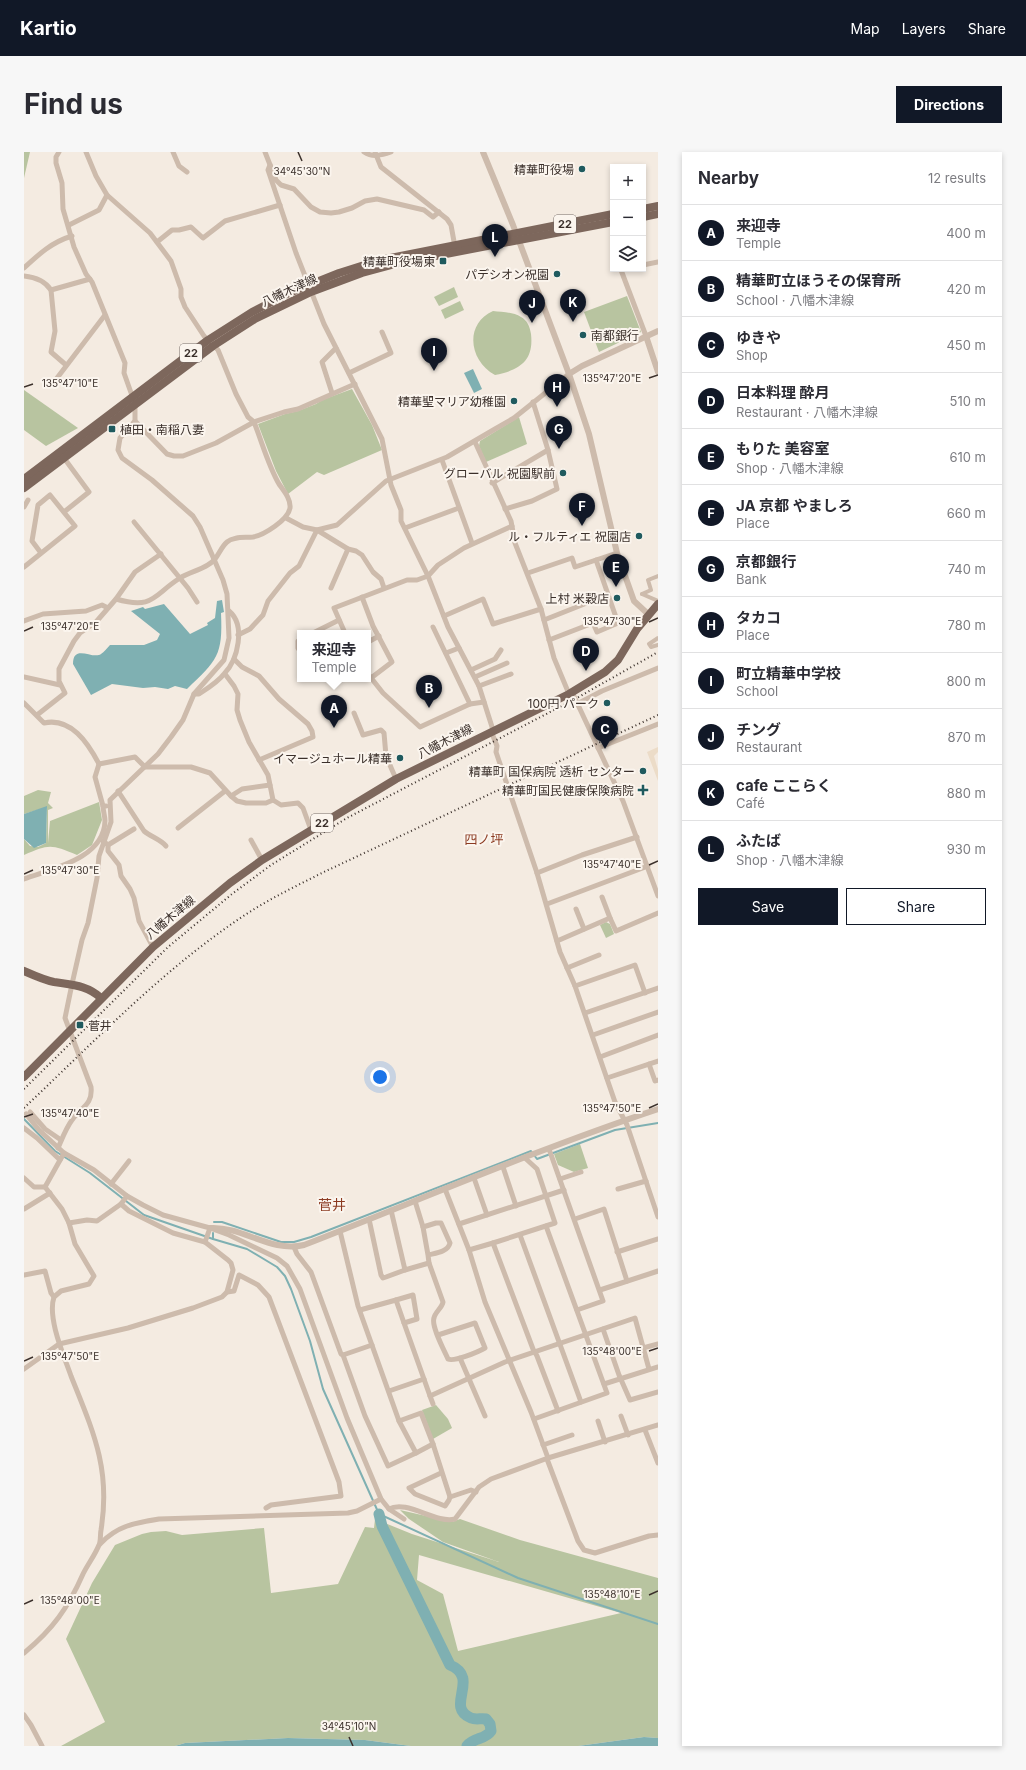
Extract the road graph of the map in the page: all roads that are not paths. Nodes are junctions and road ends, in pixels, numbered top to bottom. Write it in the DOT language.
graph roads {
  1 [pos="59,152"];
  2 [pos="86,152"];
  3 [pos="173,152"];
  4 [pos="265,152"];
  5 [pos="364,152"];
  6 [pos="391,152"];
  7 [pos="483,152"];
  8 [pos="376,154"];
  9 [pos="270,165"];
  10 [pos="187,172"];
  11 [pos="107,195"];
  12 [pos="280,205"];
  13 [pos="658,206"];
  14 [pos="646,208"];
  15 [pos="439,212"];
  16 [pos="658,214"];
  17 [pos="610,215"];
  18 [pos="646,216"];
  19 [pos="610,222"];
  20 [pos="68,225"];
  21 [pos="72,236"];
  22 [pos="517,237"];
  23 [pos="157,242"];
  24 [pos="455,248"];
  25 [pos="658,262"];
  26 [pos="646,264"];
  27 [pos="24,268"];
  28 [pos="622,272"];
  29 [pos="24,276"];
  30 [pos="90,279"];
  31 [pos="310,288"];
  32 [pos="51,290"];
  33 [pos="105,315"];
  34 [pos="658,331"];
  35 [pos="382,332"];
  36 [pos="646,336"];
  37 [pos="211,343"];
  38 [pos="336,348"];
  39 [pos="66,365"];
  40 [pos="658,372"];
  41 [pos="349,373"];
  42 [pos="570,374"];
  43 [pos="54,382"];
  44 [pos="355,384"];
  45 [pos="332,393"];
  46 [pos="134,400"];
  47 [pos="534,402"];
  48 [pos="135,421"];
  49 [pos="254,422"];
  50 [pos="475,442"];
  51 [pos="548,450"];
  52 [pos="64,458"];
  53 [pos="442,460"];
  54 [pos="24,479"];
  55 [pos="391,480"];
  56 [pos="492,483"];
  57 [pos="24,488"];
  58 [pos="28,500"];
  59 [pos="24,507"];
  60 [pos="460,508"];
  61 [pos="505,509"];
  62 [pos="64,512"];
  63 [pos="286,518"];
  64 [pos="134,522"];
  65 [pos="512,526"];
  66 [pos="405,528"];
  67 [pos="316,530"];
  68 [pos="472,543"];
  69 [pos="348,549"];
  70 [pos="41,553"];
  71 [pos="617,553"];
  72 [pos="161,554"];
  73 [pos="214,560"];
  74 [pos="596,560"];
  75 [pos="24,567"];
  76 [pos="528,573"];
  77 [pos="428,576"];
  78 [pos="658,576"];
  79 [pos="180,578"];
  80 [pos="331,588"];
  81 [pos="384,588"];
  82 [pos="607,594"];
  83 [pos="362,597"];
  84 [pos="116,599"];
  85 [pos="657,600"];
  86 [pos="197,602"];
  87 [pos="108,608"];
  88 [pos="541,609"];
  89 [pos="229,611"];
  90 [pos="648,614"];
  91 [pos="444,616"];
  92 [pos="339,620"];
  93 [pos="544,620"];
  94 [pos="24,621"];
  95 [pos="433,628"];
  96 [pos="319,630"];
  97 [pos="344,630"];
  98 [pos="238,635"];
  99 [pos="379,636"];
  100 [pos="658,638"];
  101 [pos="371,640"];
  102 [pos="549,640"];
  103 [pos="658,644"];
  104 [pos="459,648"];
  105 [pos="501,650"];
  106 [pos="446,653"];
  107 [pos="234,659"];
  108 [pos="507,663"];
  109 [pos="658,668"];
  110 [pos="471,670"];
  111 [pos="225,674"];
  112 [pos="511,674"];
  113 [pos="371,675"];
  114 [pos="24,677"];
  115 [pos="371,678"];
  116 [pos="475,678"];
  117 [pos="60,684"];
  118 [pos="479,686"];
  119 [pos="570,693"];
  120 [pos="194,694"];
  121 [pos="484,702"];
  122 [pos="24,703"];
  123 [pos="470,704"];
  124 [pos="577,704"];
  125 [pos="354,713"];
  126 [pos="37,715"];
  127 [pos="658,724"];
  128 [pos="492,731"];
  129 [pos="598,748"];
  130 [pos="259,760"];
  131 [pos="99,764"];
  132 [pos="145,767"];
  133 [pos="396,779"];
  134 [pos="270,785"];
  135 [pos="118,791"];
  136 [pos="225,791"];
  137 [pos="231,796"];
  138 [pos="274,800"];
  139 [pos="103,806"];
  140 [pos="109,806"];
  141 [pos="178,828"];
  142 [pos="134,829"];
  143 [pos="311,830"];
  144 [pos="637,837"];
  145 [pos="251,840"];
  146 [pos="103,841"];
  147 [pos="108,845"];
  148 [pos="166,846"];
  149 [pos="262,860"];
  150 [pos="648,866"];
  151 [pos="537,872"];
  152 [pos="24,879"];
  153 [pos="657,886"];
  154 [pos="658,896"];
  155 [pos="602,897"];
  156 [pos="547,904"];
  157 [pos="576,909"];
  158 [pos="658,913"];
  159 [pos="610,918"];
  160 [pos="584,929"];
  161 [pos="557,941"];
  162 [pos="153,947"];
  163 [pos="599,955"];
  164 [pos="567,968"];
  165 [pos="24,971"];
  166 [pos="72,984"];
  167 [pos="575,986"];
  168 [pos="658,988"];
  169 [pos="645,993"];
  170 [pos="101,998"];
  171 [pos="658,1012"];
  172 [pos="585,1013"];
  173 [pos="69,1031"];
  174 [pos="593,1035"];
  175 [pos="658,1036"];
  176 [pos="600,1057"];
  177 [pos="658,1061"];
  178 [pos="649,1064"];
  179 [pos="24,1077"];
  180 [pos="607,1078"];
  181 [pos="658,1080"];
  182 [pos="658,1109"];
  183 [pos="624,1120"];
  184 [pos="24,1128"];
  185 [pos="61,1140"];
  186 [pos="58,1148"];
  187 [pos="549,1150"];
  188 [pos="62,1156"];
  189 [pos="525,1158"];
  190 [pos="129,1161"];
  191 [pos="502,1167"];
  192 [pos="581,1172"];
  193 [pos="24,1178"];
  194 [pos="474,1178"];
  195 [pos="560,1179"];
  196 [pos="646,1181"];
  197 [pos="111,1184"];
  198 [pos="45,1187"];
  199 [pos="445,1189"];
  200 [pos="618,1189"];
  201 [pos="564,1190"];
  202 [pos="50,1193"];
  203 [pos="546,1196"];
  204 [pos="127,1197"];
  205 [pos="415,1201"];
  206 [pos="122,1204"];
  207 [pos="516,1206"];
  208 [pos="24,1209"];
  209 [pos="392,1210"];
  210 [pos="487,1216"];
  211 [pos="658,1217"];
  212 [pos="369,1219"];
  213 [pos="575,1219"];
  214 [pos="69,1223"];
  215 [pos="459,1224"];
  216 [pos="546,1226"];
  217 [pos="423,1227"];
  218 [pos="209,1230"];
  219 [pos="340,1231"];
  220 [pos="520,1235"];
  221 [pos="658,1239"];
  222 [pos="206,1240"];
  223 [pos="494,1243"];
  224 [pos="294,1247"];
  225 [pos="469,1250"];
  226 [pos="617,1252"];
  227 [pos="428,1255"];
  228 [pos="429,1263"];
  229 [pos="405,1270"];
  230 [pos="658,1271"];
  231 [pos="24,1275"];
  232 [pos="627,1281"];
  233 [pos="600,1290"];
  234 [pos="227,1292"];
  235 [pos="54,1297"];
  236 [pos="396,1300"];
  237 [pos="360,1310"];
  238 [pos="577,1310"];
  239 [pos="404,1323"];
  240 [pos="603,1329"];
  241 [pos="585,1334"];
  242 [pos="438,1335"];
  243 [pos="560,1343"];
  244 [pos="59,1344"];
  245 [pos="658,1344"];
  246 [pos="372,1345"];
  247 [pos="644,1348"];
  248 [pos="535,1352"];
  249 [pos="343,1355"];
  250 [pos="460,1358"];
  251 [pos="510,1361"];
  252 [pos="658,1367"];
  253 [pos="24,1369"];
  254 [pos="649,1370"];
  255 [pos="621,1378"];
  256 [pos="424,1379"];
  257 [pos="468,1379"];
  258 [pos="604,1384"];
  259 [pos="389,1391"];
  260 [pos="658,1392"];
  261 [pos="430,1396"];
  262 [pos="581,1402"];
  263 [pos="433,1404"];
  264 [pos="558,1411"];
  265 [pos="485,1416"];
  266 [pos="622,1416"];
  267 [pos="534,1420"];
  268 [pos="399,1421"];
  269 [pos="598,1421"];
  270 [pos="658,1426"];
  271 [pos="645,1430"];
  272 [pos="572,1435"];
  273 [pos="628,1435"];
  274 [pos="605,1442"];
  275 [pos="432,1444"];
  276 [pos="543,1445"];
  277 [pos="416,1453"];
  278 [pos="548,1459"];
  279 [pos="658,1463"];
  280 [pos="441,1473"];
  281 [pos="476,1492"];
  282 [pos="450,1497"];
  283 [pos="381,1499"];
  284 [pos="266,1508"];
  285 [pos="389,1509"];
  286 [pos="404,1519"];
  287 [pos="658,1536"];
  288 [pos="100,1544"];
  289 [pos="24,1653"];
  290 [pos="24,1715"];
  291 [pos="42,1746"];
  1 -- 20 [label="street"];
  2 -- 11 [label="street"];
  3 -- 10 [label="street"];
  4 -- 9 [label="street"];
  5 -- 8 [label="street"];
  6 -- 8 [label="street"];
  7 -- 22 [label="street"];
  8 -- 15 [label="street"];
  9 -- 12 [label="street"];
  9 -- 15 [label="street"];
  11 -- 20 [label="street"];
  11 -- 23 [label="street"];
  12 -- 23 [label="street"];
  12 -- 31 [label="street"];
  13 -- 14 [label="main road"];
  15 -- 24 [label="street"];
  16 -- 18 [label="main road"];
  17 -- 22 [label="main road, 八幡木津線 / 22"];
  19 -- 22 [label="main road, 八幡木津線 / 22"];
  20 -- 21 [label="street"];
  21 -- 27 [label="street"];
  21 -- 30 [label="street"];
  22 -- 24 [label="main road, 八幡木津線 / 22"];
  22 -- 42 [label="street"];
  23 -- 37 [label="street"];
  24 -- 31 [label="main road, 八幡木津線 / 22"];
  24 -- 31 [label="main road, 八幡木津線 / 22"];
  25 -- 26 [label="street"];
  28 -- 36 [label="street"];
  29 -- 32 [label="street"];
  30 -- 32 [label="street"];
  30 -- 33 [label="street"];
  31 -- 37 [label="main road, 八幡木津線 / 22"];
  31 -- 38 [label="street"];
  32 -- 39 [label="street"];
  33 -- 39 [label="street"];
  33 -- 46 [label="street"];
  34 -- 36 [label="street"];
  35 -- 41 [label="street"];
  36 -- 40 [label="street"];
  36 -- 42 [label="street"];
  37 -- 46 [label="main road, 八幡木津線 / 22"];
  37 -- 49 [label="street"];
  38 -- 41 [label="street"];
  38 -- 45 [label="street"];
  39 -- 43 [label="street"];
  41 -- 44 [label="street"];
  42 -- 47 [label="street"];
  42 -- 71 [label="street"];
  44 -- 45 [label="street"];
  44 -- 55 [label="street"];
  45 -- 49 [label="street"];
  46 -- 48 [label="street"];
  46 -- 52 [label="main road, 八幡木津線 / 22"];
  46 -- 54 [label="main road, 八幡木津線 / 22"];
  47 -- 50 [label="street"];
  47 -- 51 [label="street"];
  48 -- 49 [label="street"];
  48 -- 73 [label="street"];
  49 -- 63 [label="street"];
  50 -- 53 [label="street"];
  50 -- 56 [label="street"];
  51 -- 56 [label="street"];
  51 -- 61 [label="street"];
  52 -- 57 [label="main road, 八幡木津線 / 22"];
  52 -- 62 [label="street"];
  53 -- 55 [label="street"];
  53 -- 60 [label="street"];
  55 -- 66 [label="street"];
  55 -- 67 [label="street"];
  56 -- 61 [label="street"];
  58 -- 59 [label="street"];
  60 -- 66 [label="street"];
  60 -- 68 [label="street"];
  61 -- 65 [label="street"];
  62 -- 70 [label="street"];
  62 -- 70 [label="street"];
  63 -- 67 [label="street"];
  63 -- 73 [label="street"];
  64 -- 72 [label="street"];
  65 -- 68 [label="street"];
  65 -- 76 [label="street"];
  66 -- 77 [label="street"];
  67 -- 69 [label="street"];
  67 -- 98 [label="street"];
  68 -- 77 [label="street"];
  69 -- 80 [label="street"];
  69 -- 81 [label="street"];
  70 -- 75 [label="street"];
  71 -- 74 [label="street"];
  71 -- 90 [label="street"];
  72 -- 79 [label="street"];
  72 -- 84 [label="street"];
  73 -- 79 [label="street"];
  73 -- 89 [label="street"];
  74 -- 76 [label="street"];
  74 -- 82 [label="street"];
  76 -- 88 [label="street"];
  77 -- 81 [label="street"];
  77 -- 91 [label="street"];
  78 -- 85 [label="street"];
  79 -- 84 [label="street"];
  79 -- 86 [label="street"];
  81 -- 83 [label="street"];
  82 -- 93 [label="street"];
  82 -- 102 [label="street"];
  83 -- 92 [label="street"];
  83 -- 99 [label="street"];
  84 -- 87 [label="street"];
  85 -- 90 [label="main road, 八幡木津線 / 22"];
  87 -- 94 [label="street"];
  87 -- 117 [label="street"];
  88 -- 91 [label="street"];
  88 -- 93 [label="street"];
  89 -- 98 [label="street"];
  89 -- 120 [label="street"];
  90 -- 119 [label="main road, 八幡木津線 / 22"];
  91 -- 104 [label="street"];
  92 -- 96 [label="street"];
  92 -- 97 [label="street"];
  93 -- 102 [label="street"];
  95 -- 106 [label="street"];
  98 -- 107 [label="street"];
  99 -- 101 [label="street"];
  99 -- 113 [label="street"];
  100 -- 103 [label="street"];
  102 -- 119 [label="street"];
  104 -- 106 [label="street"];
  104 -- 110 [label="street"];
  105 -- 110 [label="street"];
  106 -- 123 [label="street"];
  107 -- 111 [label="street"];
  107 -- 130 [label="street"];
  108 -- 116 [label="street"];
  109 -- 124 [label="street"];
  110 -- 116 [label="street"];
  111 -- 120 [label="street"];
  111 -- 130 [label="street"];
  112 -- 118 [label="street"];
  114 -- 117 [label="street"];
  115 -- 123 [label="street"];
  116 -- 118 [label="street"];
  117 -- 126 [label="street"];
  118 -- 121 [label="street"];
  119 -- 124 [label="street"];
  119 -- 128 [label="main road, 八幡木津線 / 22"];
  120 -- 132 [label="street"];
  121 -- 123 [label="street"];
  121 -- 128 [label="street"];
  122 -- 126 [label="street"];
  124 -- 129 [label="street"];
  125 -- 133 [label="street"];
  126 -- 131 [label="street"];
  127 -- 129 [label="street"];
  128 -- 133 [label="main road, 八幡木津線 / 22"];
  128 -- 151 [label="street"];
  129 -- 144 [label="street"];
  130 -- 134 [label="street"];
  131 -- 132 [label="street"];
  131 -- 139 [label="street"];
  132 -- 135 [label="street"];
  132 -- 136 [label="street"];
  133 -- 143 [label="main road, 八幡木津線 / 22"];
  134 -- 137 [label="street"];
  134 -- 138 [label="street"];
  135 -- 140 [label="street"];
  135 -- 148 [label="street"];
  136 -- 137 [label="street"];
  136 -- 141 [label="street"];
  137 -- 138 [label="street"];
  138 -- 143 [label="street"];
  139 -- 140 [label="street"];
  139 -- 152 [label="street"];
  140 -- 146 [label="street"];
  142 -- 147 [label="street"];
  143 -- 149 [label="main road, 八幡木津線 / 22"];
  144 -- 150 [label="street"];
  144 -- 151 [label="street"];
  145 -- 149 [label="street"];
  146 -- 147 [label="street"];
  146 -- 166 [label="street"];
  147 -- 162 [label="street"];
  149 -- 162 [label="main road, 八幡木津線 / 22"];
  150 -- 153 [label="street"];
  150 -- 156 [label="street"];
  151 -- 156 [label="street"];
  153 -- 154 [label="street"];
  155 -- 159 [label="street"];
  156 -- 161 [label="street"];
  157 -- 160 [label="street"];
  158 -- 159 [label="street"];
  159 -- 160 [label="street"];
  160 -- 161 [label="street"];
  161 -- 164 [label="street"];
  162 -- 170 [label="main road, 八幡木津線 / 22"];
  163 -- 164 [label="street"];
  164 -- 167 [label="street"];
  165 -- 166 [label="main road"];
  166 -- 170 [label="main road"];
  166 -- 173 [label="street"];
  167 -- 169 [label="street"];
  167 -- 172 [label="street"];
  168 -- 169 [label="street"];
  169 -- 172 [label="street"];
  170 -- 173 [label="main road, 八幡木津線 / 22"];
  171 -- 174 [label="street"];
  172 -- 174 [label="street"];
  173 -- 179 [label="main road, 八幡木津線 / 22"];
  173 -- 185 [label="street"];
  174 -- 176 [label="street"];
  175 -- 176 [label="street"];
  176 -- 180 [label="street"];
  177 -- 178 [label="street"];
  178 -- 180 [label="street"];
  178 -- 181 [label="street"];
  180 -- 183 [label="street"];
  182 -- 183 [label="street"];
  183 -- 187 [label="street"];
  183 -- 196 [label="street"];
  184 -- 188 [label="street"];
  185 -- 186 [label="street"];
  185 -- 186 [label="street"];
  186 -- 188 [label="street"];
  187 -- 189 [label="street"];
  187 -- 195 [label="street"];
  188 -- 197 [label="street"];
  188 -- 198 [label="street"];
  189 -- 191 [label="street"];
  189 -- 203 [label="street"];
  190 -- 197 [label="street"];
  191 -- 194 [label="street"];
  191 -- 207 [label="street"];
  192 -- 195 [label="street"];
  193 -- 198 [label="street"];
  194 -- 199 [label="street"];
  194 -- 210 [label="street"];
  195 -- 201 [label="street"];
  196 -- 200 [label="street"];
  196 -- 211 [label="street"];
  197 -- 204 [label="street"];
  198 -- 202 [label="street"];
  199 -- 205 [label="street"];
  199 -- 215 [label="street"];
  201 -- 203 [label="street"];
  201 -- 213 [label="street"];
  202 -- 208 [label="street"];
  202 -- 214 [label="street"];
  203 -- 207 [label="street"];
  203 -- 216 [label="street"];
  204 -- 206 [label="street"];
  204 -- 218 [label="street"];
  205 -- 209 [label="street"];
  205 -- 217 [label="street"];
  206 -- 214 [label="street"];
  206 -- 222 [label="street"];
  207 -- 210 [label="street"];
  209 -- 212 [label="street"];
  209 -- 229 [label="street"];
  210 -- 215 [label="street"];
  212 -- 219 [label="street"];
  212 -- 229 [label="street"];
  213 -- 226 [label="street"];
  213 -- 233 [label="street"];
  214 -- 235 [label="street"];
  215 -- 225 [label="street"];
  216 -- 220 [label="street"];
  216 -- 238 [label="street"];
  217 -- 227 [label="street"];
  217 -- 227 [label="street"];
  218 -- 222 [label="street"];
  218 -- 224 [label="street"];
  218 -- 283 [label="street"];
  219 -- 224 [label="street"];
  219 -- 237 [label="street"];
  220 -- 223 [label="street"];
  220 -- 243 [label="street"];
  221 -- 226 [label="street"];
  222 -- 234 [label="street"];
  223 -- 225 [label="street"];
  223 -- 248 [label="street"];
  224 -- 249 [label="street"];
  225 -- 251 [label="street"];
  226 -- 232 [label="street"];
  227 -- 228 [label="street"];
  228 -- 229 [label="street"];
  228 -- 242 [label="street"];
  230 -- 232 [label="street"];
  231 -- 235 [label="street"];
  232 -- 233 [label="street"];
  233 -- 238 [label="street"];
  234 -- 244 [label="street"];
  234 -- 284 [label="street"];
  235 -- 244 [label="street"];
  236 -- 237 [label="street"];
  236 -- 239 [label="street"];
  236 -- 239 [label="street"];
  237 -- 246 [label="street"];
  238 -- 241 [label="street"];
  239 -- 256 [label="street"];
  240 -- 241 [label="street"];
  240 -- 247 [label="street"];
  240 -- 255 [label="street"];
  241 -- 243 [label="street"];
  241 -- 258 [label="street"];
  242 -- 250 [label="street"];
  242 -- 250 [label="street"];
  243 -- 248 [label="street"];
  243 -- 262 [label="street"];
  244 -- 253 [label="street"];
  244 -- 288 [label="street"];
  245 -- 247 [label="street"];
  246 -- 249 [label="street"];
  246 -- 259 [label="street"];
  247 -- 254 [label="street"];
  248 -- 251 [label="street"];
  248 -- 264 [label="street"];
  249 -- 277 [label="street"];
  250 -- 257 [label="street"];
  251 -- 257 [label="street"];
  251 -- 267 [label="street"];
  252 -- 254 [label="street"];
  254 -- 255 [label="street"];
  255 -- 258 [label="street"];
  255 -- 260 [label="street"];
  256 -- 259 [label="street"];
  256 -- 261 [label="street"];
  257 -- 261 [label="street"];
  257 -- 265 [label="street"];
  258 -- 262 [label="street"];
  259 -- 268 [label="street"];
  261 -- 263 [label="street"];
  262 -- 264 [label="street"];
  264 -- 267 [label="street"];
  266 -- 273 [label="street"];
  267 -- 276 [label="street"];
  268 -- 275 [label="street"];
  268 -- 277 [label="street"];
  269 -- 274 [label="street"];
  270 -- 271 [label="street"];
  271 -- 273 [label="street"];
  271 -- 279 [label="street"];
  272 -- 276 [label="street"];
  273 -- 274 [label="street"];
  274 -- 278 [label="street"];
  275 -- 277 [label="street"];
  275 -- 280 [label="street"];
  276 -- 278 [label="street"];
  278 -- 281 [label="street"];
  278 -- 287 [label="street"];
  280 -- 282 [label="street"];
  280 -- 282 [label="street"];
  281 -- 282 [label="street"];
  281 -- 285 [label="street"];
  283 -- 285 [label="street"];
  283 -- 288 [label="street"];
  285 -- 286 [label="street"];
  288 -- 289 [label="street"];
  290 -- 291 [label="street"];
}
